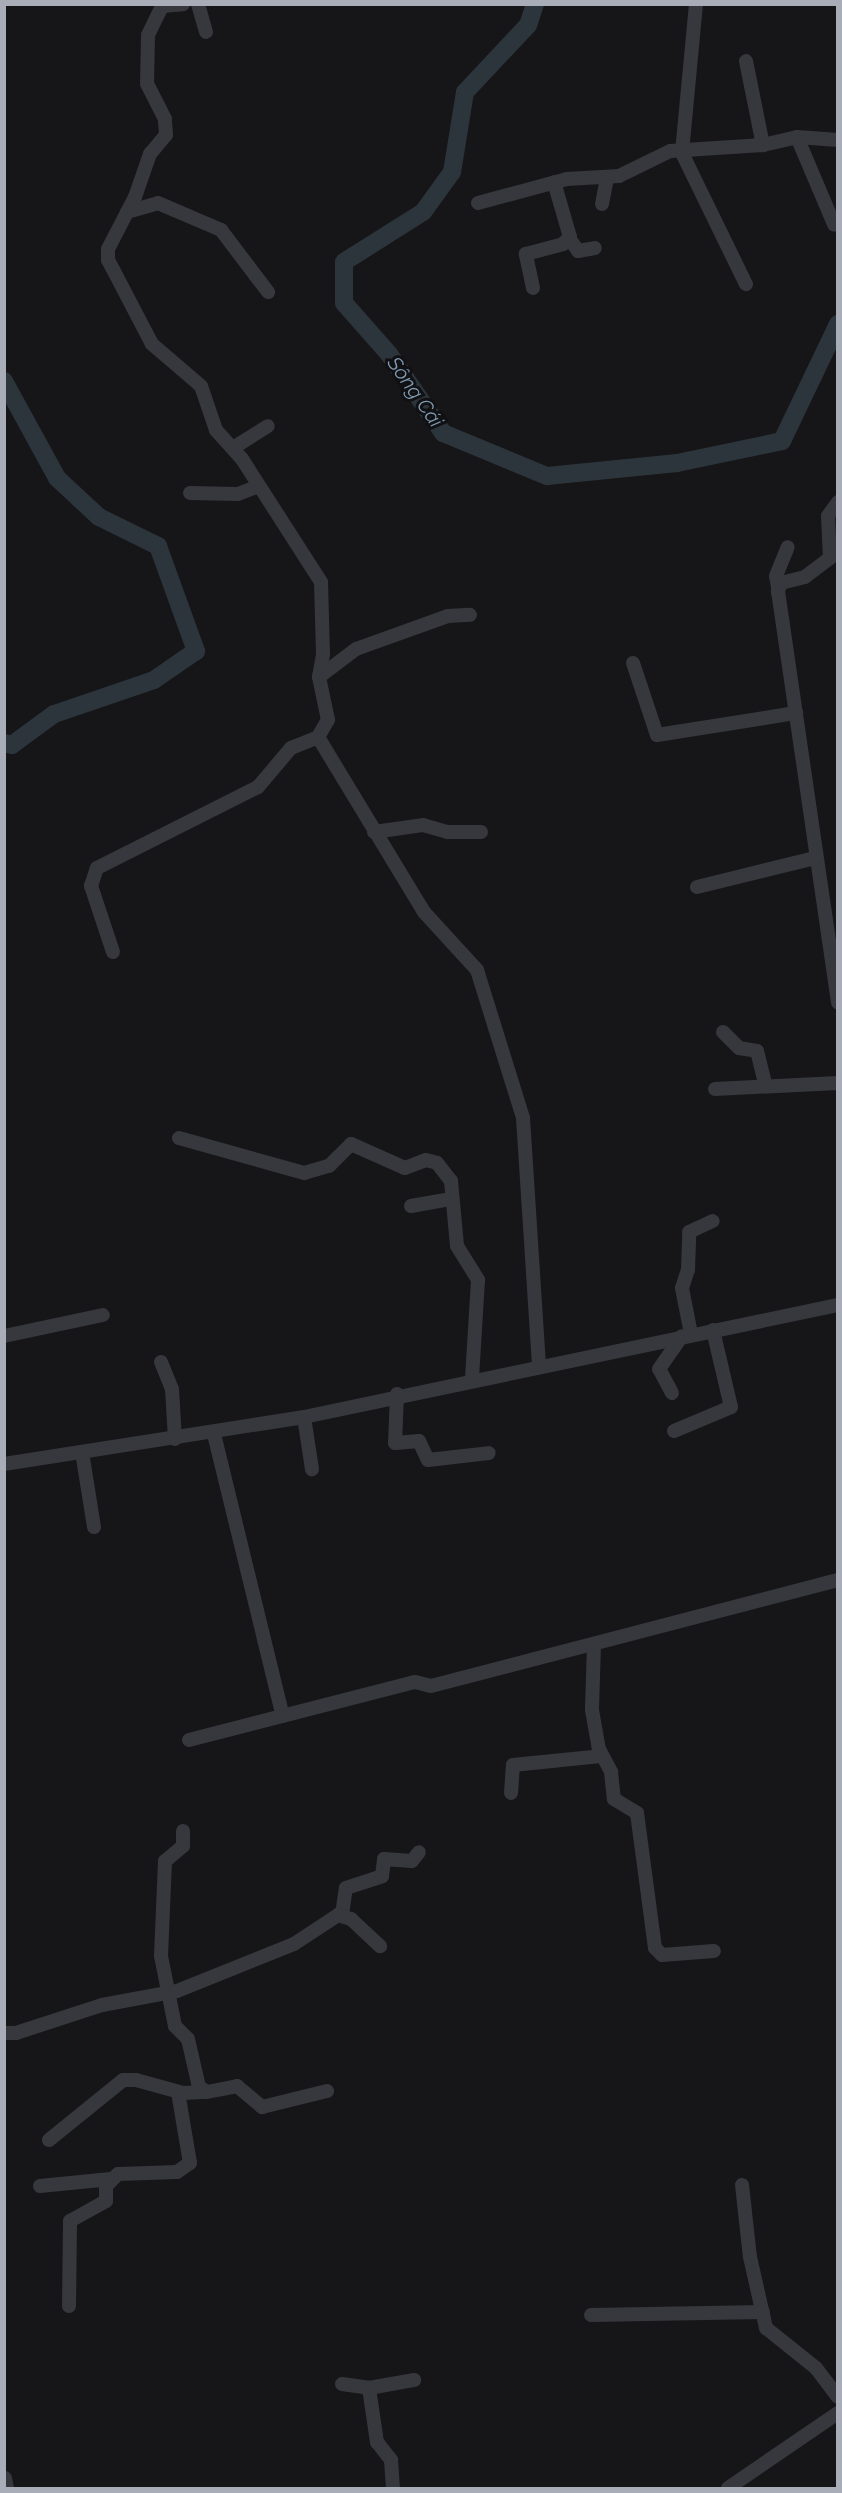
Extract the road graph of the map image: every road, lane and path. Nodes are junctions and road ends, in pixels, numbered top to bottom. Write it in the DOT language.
graph roads {
  1 [pos="183,4"];
  2 [pos="198,4"];
  3 [pos="696,4"];
  4 [pos="163,5"];
  5 [pos="207,32"];
  6 [pos="746,61"];
  7 [pos="797,136"];
  8 [pos="837,140"];
  9 [pos="763,145"];
  10 [pos="682,153"];
  11 [pos="608,178"];
  12 [pos="554,182"];
  13 [pos="478,203"];
  14 [pos="602,204"];
  15 [pos="127,212"];
  16 [pos="834,224"];
  17 [pos="569,238"];
  18 [pos="595,248"];
  19 [pos="746,284"];
  20 [pos="533,288"];
  21 [pos="268,292"];
  22 [pos="268,426"];
  23 [pos="233,448"];
  24 [pos="259,486"];
  25 [pos="190,493"];
  26 [pos="837,502"];
  27 [pos="788,548"];
  28 [pos="778,587"];
  29 [pos="470,615"];
  30 [pos="633,663"];
  31 [pos="319,677"];
  32 [pos="796,712"];
  33 [pos="318,737"];
  34 [pos="375,832"];
  35 [pos="481,832"];
  36 [pos="815,858"];
  37 [pos="697,887"];
  38 [pos="114,952"];
  39 [pos="837,1003"];
  40 [pos="723,1032"];
  41 [pos="837,1083"];
  42 [pos="766,1086"];
  43 [pos="715,1089"];
  44 [pos="179,1138"];
  45 [pos="451,1198"];
  46 [pos="411,1206"];
  47 [pos="713,1221"];
  48 [pos="837,1305"];
  49 [pos="103,1316"];
  50 [pos="713,1330"];
  51 [pos="686,1335"];
  52 [pos="4,1336"];
  53 [pos="160,1362"];
  54 [pos="539,1365"];
  55 [pos="472,1379"];
  56 [pos="672,1393"];
  57 [pos="397,1394"];
  58 [pos="304,1417"];
  59 [pos="674,1431"];
  60 [pos="214,1434"];
  61 [pos="175,1439"];
  62 [pos="82,1452"];
  63 [pos="489,1453"];
  64 [pos="4,1464"];
  65 [pos="312,1469"];
  66 [pos="94,1527"];
  67 [pos="837,1580"];
  68 [pos="594,1645"];
  69 [pos="283,1716"];
  70 [pos="189,1740"];
  71 [pos="601,1756"];
  72 [pos="511,1793"];
  73 [pos="183,1831"];
  74 [pos="419,1852"];
  75 [pos="342,1915"];
  76 [pos="380,1946"];
  77 [pos="714,1952"];
  78 [pos="168,1993"];
  79 [pos="4,2033"];
  80 [pos="327,2091"];
  81 [pos="178,2092"];
  82 [pos="203,2092"];
  83 [pos="48,2140"];
  84 [pos="111,2179"];
  85 [pos="742,2185"];
  86 [pos="40,2186"];
  87 [pos="69,2307"];
  88 [pos="763,2312"];
  89 [pos="591,2315"];
  90 [pos="414,2380"];
  91 [pos="342,2384"];
  92 [pos="369,2388"];
  93 [pos="837,2397"];
  94 [pos="837,2413"];
  95 [pos="5,2478"];
  96 [pos="7,2488"];
  97 [pos="393,2488"];
  98 [pos="728,2488"];
  1 -- 4 [label="street"];
  2 -- 5 [label="street"];
  3 -- 10 [label="street"];
  4 -- 15 [label="street"];
  6 -- 9 [label="street"];
  7 -- 8 [label="street"];
  7 -- 9 [label="street"];
  7 -- 16 [label="street"];
  9 -- 10 [label="street"];
  10 -- 11 [label="street"];
  10 -- 19 [label="street"];
  11 -- 12 [label="street"];
  11 -- 14 [label="street"];
  12 -- 13 [label="street"];
  12 -- 17 [label="street"];
  15 -- 21 [label="street"];
  15 -- 23 [label="street"];
  17 -- 18 [label="street"];
  17 -- 20 [label="street"];
  22 -- 23 [label="street"];
  23 -- 24 [label="street"];
  24 -- 25 [label="street"];
  24 -- 31 [label="street"];
  26 -- 28 [label="street"];
  27 -- 28 [label="street"];
  28 -- 32 [label="street"];
  29 -- 31 [label="street"];
  30 -- 32 [label="street"];
  31 -- 33 [label="street"];
  32 -- 36 [label="street"];
  33 -- 34 [label="street"];
  33 -- 38 [label="street"];
  34 -- 35 [label="street"];
  34 -- 54 [label="street"];
  36 -- 37 [label="street"];
  36 -- 39 [label="street"];
  40 -- 42 [label="street"];
  41 -- 42 [label="street"];
  42 -- 43 [label="street"];
  44 -- 45 [label="street"];
  45 -- 46 [label="street"];
  45 -- 55 [label="street"];
  47 -- 51 [label="street"];
  48 -- 50 [label="street"];
  49 -- 52 [label="street"];
  50 -- 51 [label="street"];
  50 -- 59 [label="street"];
  51 -- 54 [label="street"];
  51 -- 56 [label="street"];
  53 -- 61 [label="street"];
  54 -- 55 [label="street"];
  55 -- 57 [label="street"];
  57 -- 58 [label="street"];
  57 -- 63 [label="street"];
  58 -- 60 [label="street"];
  58 -- 65 [label="street"];
  60 -- 61 [label="street"];
  60 -- 69 [label="street"];
  61 -- 62 [label="street"];
  62 -- 64 [label="street"];
  62 -- 66 [label="street"];
  67 -- 68 [label="street"];
  68 -- 69 [label="street"];
  68 -- 71 [label="street"];
  69 -- 70 [label="street"];
  71 -- 72 [label="street"];
  71 -- 77 [label="street"];
  73 -- 78 [label="street"];
  74 -- 75 [label="street"];
  75 -- 76 [label="street"];
  75 -- 78 [label="street"];
  78 -- 79 [label="street"];
  78 -- 82 [label="street"];
  80 -- 82 [label="street"];
  81 -- 82 [label="street"];
  81 -- 83 [label="street"];
  81 -- 84 [label="street"];
  84 -- 86 [label="street"];
  84 -- 87 [label="street"];
  85 -- 88 [label="street"];
  88 -- 89 [label="street"];
  88 -- 93 [label="street"];
  90 -- 92 [label="street"];
  91 -- 92 [label="street"];
  92 -- 97 [label="street"];
  94 -- 98 [label="street"];
  95 -- 96 [label="street"];
}
